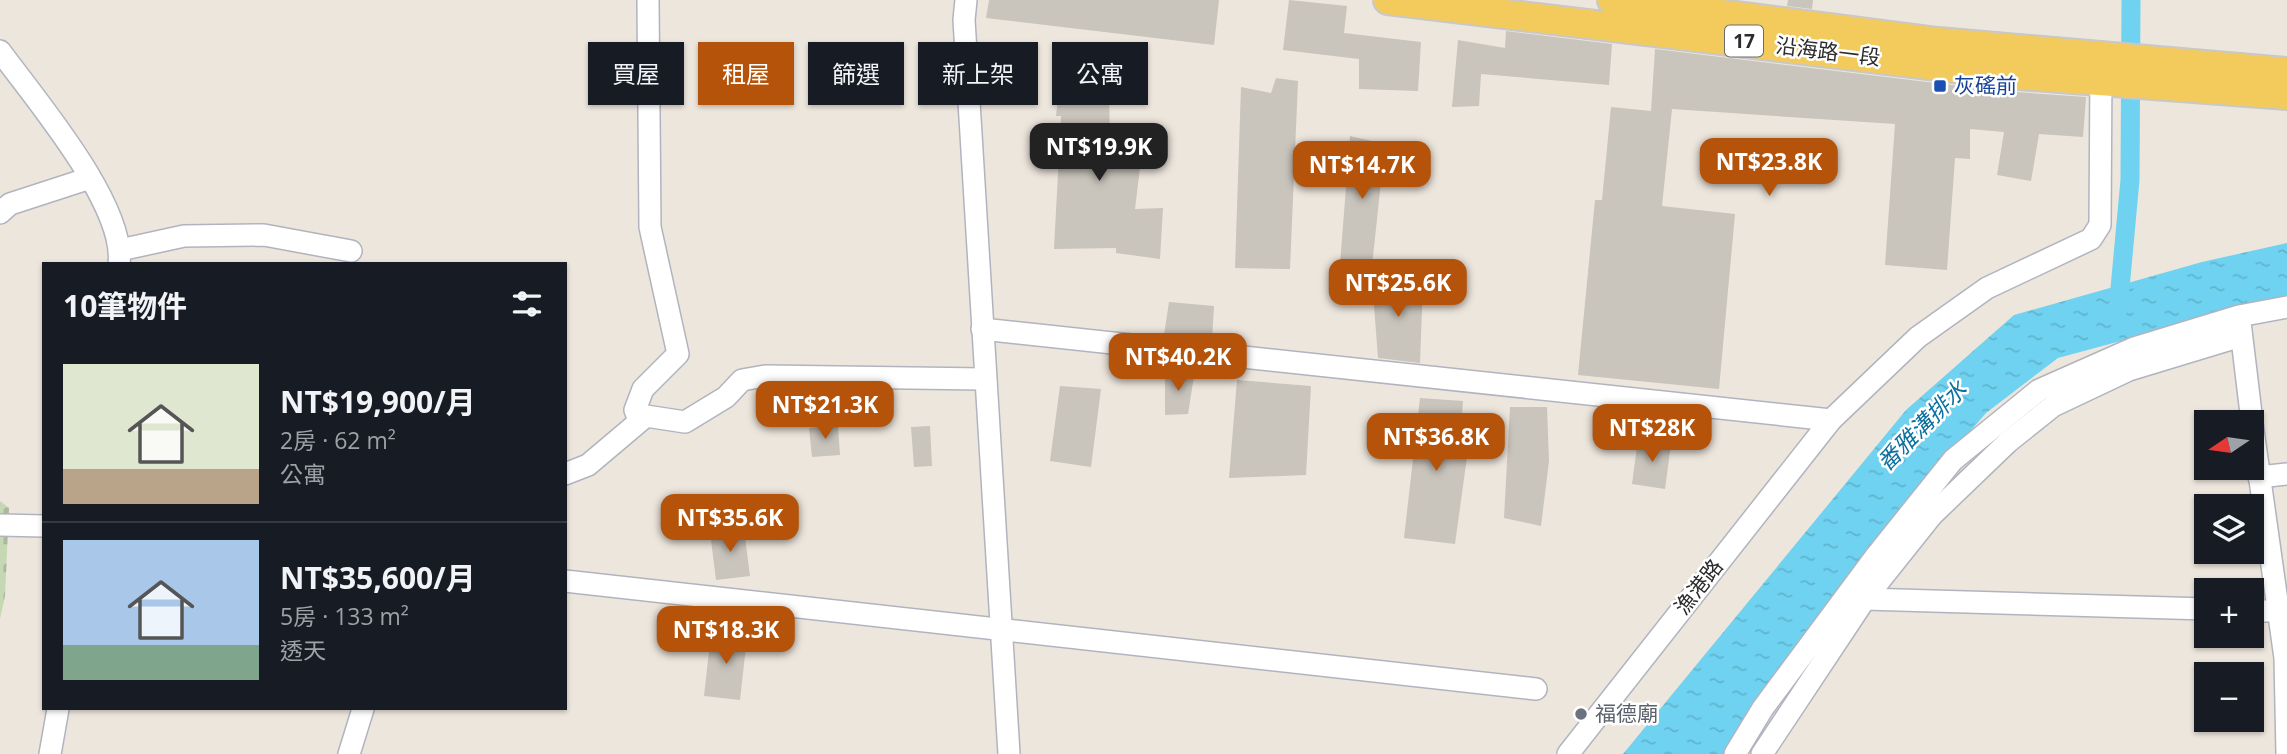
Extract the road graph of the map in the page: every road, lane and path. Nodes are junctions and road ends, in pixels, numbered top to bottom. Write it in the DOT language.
graph roads {
  1 [pos="648,0"];
  2 [pos="967,0"];
  3 [pos="1388,0"];
  4 [pos="1612,0"];
  5 [pos="1523,8"];
  6 [pos="1713,25"];
  7 [pos="0,51"];
  8 [pos="2101,69"];
  9 [pos="2144,71"];
  10 [pos="2287,72"];
  11 [pos="2287,95"];
  12 [pos="90,178"];
  13 [pos="0,213"];
  14 [pos="351,251"];
  15 [pos="120,257"];
  16 [pos="2287,307"];
  17 [pos="2240,326"];
  18 [pos="982,329"];
  19 [pos="984,379"];
  20 [pos="2250,410"];
  21 [pos="1831,420"];
  22 [pos="639,421"];
  23 [pos="567,473"];
  24 [pos="2287,474"];
  25 [pos="2264,476"];
  26 [pos="2259,480"];
  27 [pos="0,525"];
  28 [pos="42,526"];
  29 [pos="567,581"];
  30 [pos="1865,599"];
  31 [pos="2194,609"];
  32 [pos="2264,611"];
  33 [pos="2278,611"];
  34 [pos="1002,628"];
  35 [pos="1536,689"];
  36 [pos="58,710"];
  37 [pos="363,710"];
  38 [pos="50,754"];
  39 [pos="349,754"];
  40 [pos="1009,754"];
  41 [pos="1568,754"];
  42 [pos="1735,754"];
  43 [pos="1762,754"];
  44 [pos="2287,754"];
  1 -- 22 [label="street"];
  2 -- 18 [label="street"];
  3 -- 5 [label="main road, 沿海路一段 / 17"];
  4 -- 6 [label="main road, 沿海路一段 / 17"];
  5 -- 6 [label="main road, 沿海路一段 / 17"];
  6 -- 8 [label="main road, 沿海路一段 / 17"];
  7 -- 12 [label="street"];
  8 -- 9 [label="main road, 17"];
  8 -- 21 [label="street, 漁港路"];
  9 -- 10 [label="main road, 17"];
  9 -- 11 [label="main road, 17"];
  12 -- 13 [label="street"];
  12 -- 15 [label="street"];
  14 -- 15 [label="street"];
  16 -- 17 [label="street"];
  17 -- 20 [label="street"];
  17 -- 30 [label="street"];
  17 -- 42 [label="street"];
  18 -- 19 [label="street"];
  18 -- 21 [label="street"];
  19 -- 22 [label="street"];
  19 -- 34 [label="street"];
  21 -- 41 [label="street, 漁港路"];
  22 -- 23 [label="street"];
  24 -- 25 [label="street"];
  26 -- 33 [label="street"];
  27 -- 28 [label="street"];
  29 -- 34 [label="street"];
  30 -- 31 [label="street"];
  30 -- 43 [label="street"];
  32 -- 33 [label="street"];
  33 -- 44 [label="street"];
  34 -- 35 [label="street"];
  34 -- 40 [label="street"];
  36 -- 38 [label="street"];
  37 -- 39 [label="street"];
}
